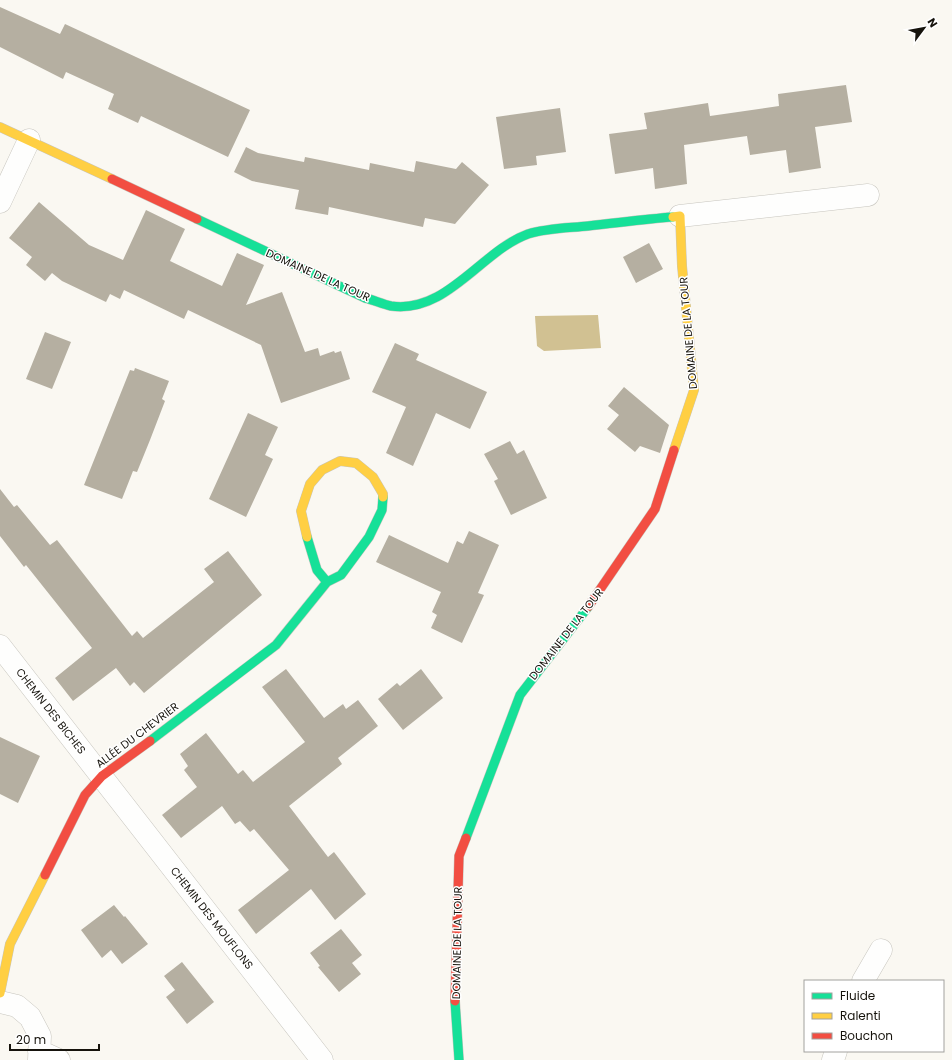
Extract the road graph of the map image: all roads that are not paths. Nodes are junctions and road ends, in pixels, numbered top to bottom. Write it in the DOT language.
graph roads {
  1 [pos="0,127"];
  2 [pos="29,140"];
  3 [pos="868,195"];
  4 [pos="0,202"];
  5 [pos="680,216"];
  6 [pos="327,582"];
  7 [pos="0,646"];
  8 [pos="102,776"];
  9 [pos="881,950"];
  10 [pos="864,980"];
  11 [pos="0,993"];
  12 [pos="0,1002"];
  13 [pos="39,1056"];
  14 [pos="59,1060"];
  15 [pos="322,1060"];
  16 [pos="459,1060"];
  1 -- 2 [label="street, DOMAINE DE LA TOUR"];
  2 -- 4 [label="street"];
  2 -- 5 [label="street, DOMAINE DE LA TOUR"];
  3 -- 5 [label="street, DOMAINE DE LA TOUR"];
  5 -- 16 [label="street, DOMAINE DE LA TOUR"];
  6 -- 6 [label="street, ALLÉE DU CHEVRIER"];
  6 -- 8 [label="street, ALLÉE DU CHEVRIER"];
  7 -- 8 [label="street, CHEMIN DES BICHES"];
  8 -- 11 [label="street, ALLÉE DU CHEVRIER"];
  8 -- 15 [label="street, CHEMIN DES MOUFLONS"];
  9 -- 10 [label="street"];
  12 -- 13 [label="street"];
  13 -- 14 [label="street"];
}
